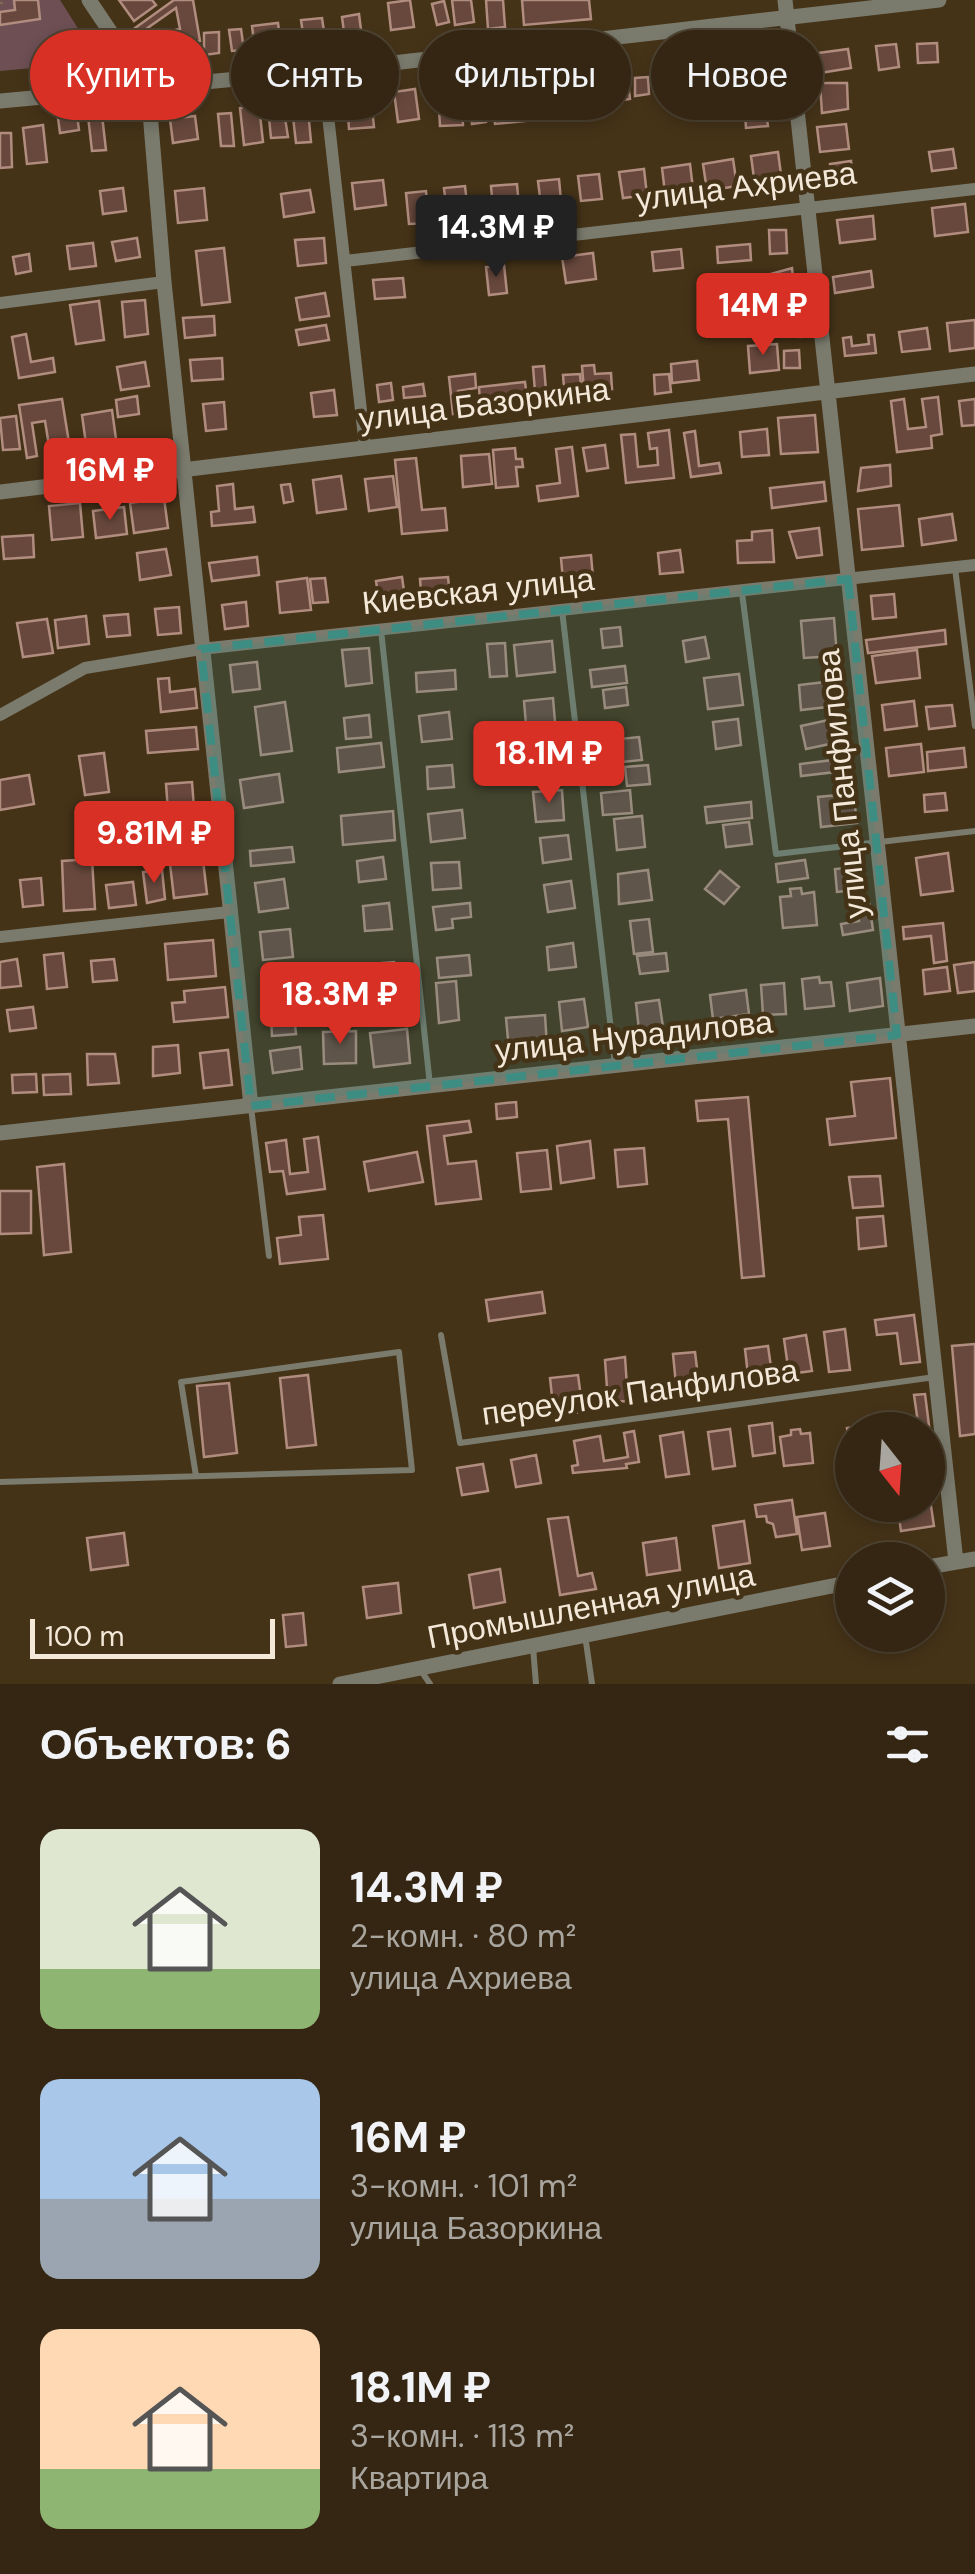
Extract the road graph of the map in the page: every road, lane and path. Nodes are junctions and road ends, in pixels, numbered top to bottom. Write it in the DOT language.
graph roads {
  1 [pos="89,0"];
  2 [pos="939,0"];
  3 [pos="786,8"];
  4 [pos="109,30"];
  5 [pos="399,61"];
  6 [pos="30,98"];
  7 [pos="0,101"];
  8 [pos="151,120"];
  9 [pos="329,120"];
  10 [pos="975,189"];
  11 [pos="806,207"];
  12 [pos="346,261"];
  13 [pos="164,282"];
  14 [pos="0,303"];
  15 [pos="975,374"];
  16 [pos="828,390"];
  17 [pos="364,446"];
  18 [pos="183,469"];
  19 [pos="0,492"];
  20 [pos="975,564"];
  21 [pos="955,567"];
  22 [pos="848,579"];
  23 [pos="742,590"];
  24 [pos="562,610"];
  25 [pos="381,630"];
  26 [pos="201,649"];
  27 [pos="0,716"];
  28 [pos="975,726"];
  29 [pos="975,831"];
  30 [pos="876,843"];
  31 [pos="229,912"];
  32 [pos="0,937"];
  33 [pos="975,1026"];
  34 [pos="897,1035"];
  35 [pos="616,1066"];
  36 [pos="430,1086"];
  37 [pos="251,1106"];
  38 [pos="0,1133"];
  39 [pos="269,1256"];
  40 [pos="441,1336"];
  41 [pos="935,1377"];
  42 [pos="196,1476"];
  43 [pos="0,1482"];
  44 [pos="975,1559"];
  45 [pos="956,1562"];
  46 [pos="945,1564"];
  47 [pos="835,1585"];
  48 [pos="585,1633"];
  49 [pos="533,1646"];
  50 [pos="420,1668"];
  51 [pos="376,1682"];
  52 [pos="340,1684"];
  53 [pos="430,1684"];
  54 [pos="536,1684"];
  55 [pos="592,1684"];
  1 -- 4 [label="street"];
  2 -- 3 [label="street"];
  3 -- 5 [label="street"];
  3 -- 11 [label="street, улица Панфилова"];
  6 -- 7 [label="street"];
  8 -- 13 [label="street"];
  9 -- 12 [label="street"];
  10 -- 11 [label="street, улица Ахриева"];
  11 -- 12 [label="street, улица Ахриева"];
  11 -- 16 [label="street, улица Панфилова"];
  12 -- 17 [label="street"];
  13 -- 14 [label="street"];
  13 -- 18 [label="street"];
  15 -- 16 [label="street, улица Базоркина"];
  16 -- 17 [label="street, улица Базоркина"];
  16 -- 22 [label="street, улица Панфилова"];
  17 -- 18 [label="street, улица Базоркина"];
  18 -- 19 [label="street, улица Базоркина"];
  18 -- 26 [label="street"];
  20 -- 21 [label="street, Киевская улица"];
  21 -- 22 [label="street, Киевская улица"];
  21 -- 28 [label="lane"];
  22 -- 23 [label="street, Киевская улица"];
  22 -- 30 [label="street, улица Панфилова"];
  23 -- 24 [label="street, Киевская улица"];
  23 -- 30 [label="lane"];
  24 -- 25 [label="street, Киевская улица"];
  24 -- 35 [label="lane"];
  25 -- 26 [label="street, Киевская улица"];
  25 -- 36 [label="lane"];
  26 -- 27 [label="street, Киевская улица"];
  26 -- 31 [label="street"];
  29 -- 30 [label="lane"];
  30 -- 34 [label="street, улица Панфилова"];
  31 -- 32 [label="street"];
  31 -- 37 [label="street"];
  33 -- 34 [label="street, улица Нурадилова"];
  34 -- 35 [label="street, улица Нурадилова"];
  34 -- 41 [label="street, улица Панфилова"];
  35 -- 36 [label="street, улица Нурадилова"];
  36 -- 37 [label="street, улица Нурадилова"];
  37 -- 38 [label="street, улица Нурадилова"];
  37 -- 39 [label="lane"];
  40 -- 41 [label="lane, переулок Панфилова"];
  41 -- 45 [label="street, улица Панфилова"];
  42 -- 42 [label="lane"];
  42 -- 43 [label="lane"];
  44 -- 45 [label="street"];
  45 -- 46 [label="street"];
  47 -- 48 [label="street, Промышленная улица"];
  48 -- 49 [label="street, Промышленная улица"];
  48 -- 55 [label="lane"];
  49 -- 50 [label="street, Промышленная улица"];
  49 -- 54 [label="lane"];
  50 -- 51 [label="street, Промышленная улица"];
  50 -- 53 [label="lane"];
  51 -- 52 [label="street, Промышленная улица"];
}
